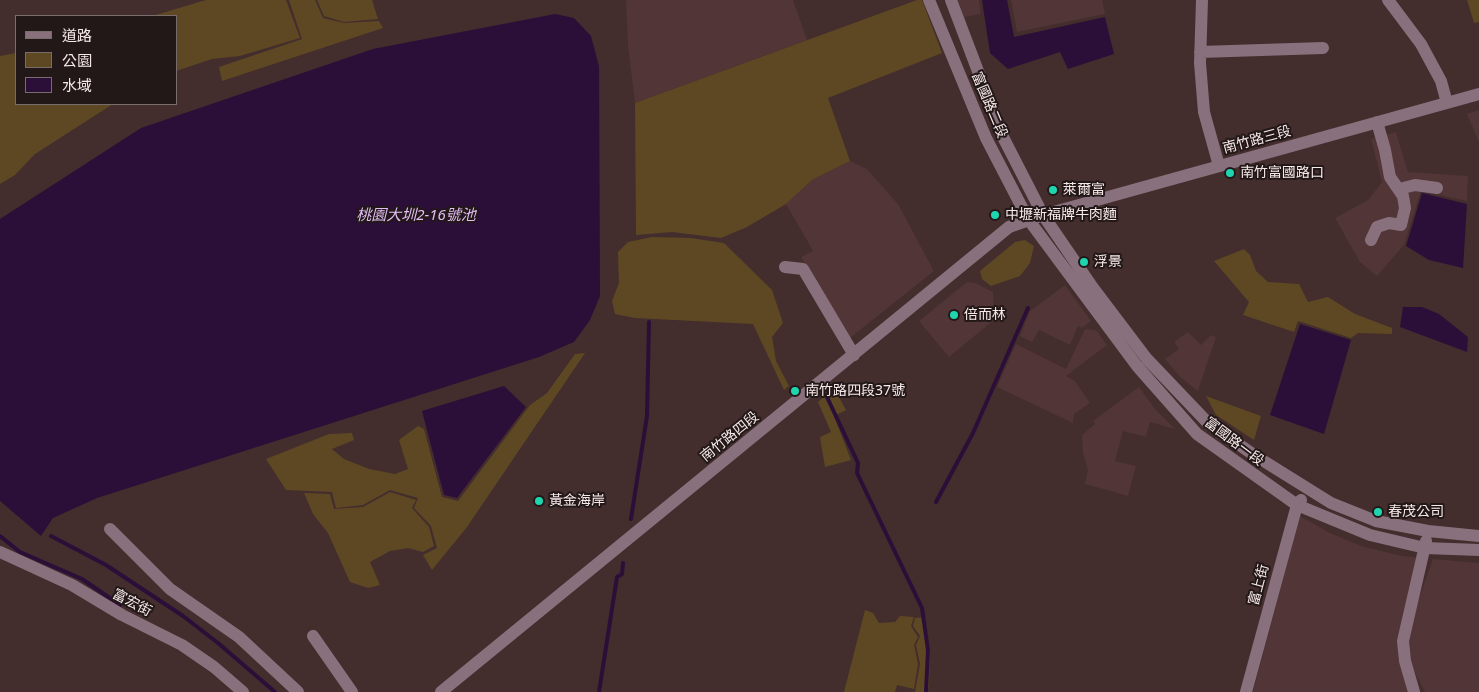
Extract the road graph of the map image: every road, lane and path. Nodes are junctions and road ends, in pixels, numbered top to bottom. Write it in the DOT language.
graph roads {
  1 [pos="929,0"];
  2 [pos="951,0"];
  3 [pos="1202,0"];
  4 [pos="1388,0"];
  5 [pos="1323,48"];
  6 [pos="1200,52"];
  7 [pos="1479,94"];
  8 [pos="1447,103"];
  9 [pos="1376,122"];
  10 [pos="1219,166"];
  11 [pos="1436,188"];
  12 [pos="1399,189"];
  13 [pos="1043,215"];
  14 [pos="1028,219"];
  15 [pos="1371,240"];
  16 [pos="785,266"];
  17 [pos="854,355"];
  18 [pos="1308,489"];
  19 [pos="1297,505"];
  20 [pos="110,529"];
  21 [pos="1428,531"];
  22 [pos="1479,536"];
  23 [pos="1425,548"];
  24 [pos="1479,550"];
  25 [pos="0,552"];
  26 [pos="313,636"];
  27 [pos="238,691"];
  28 [pos="298,692"];
  29 [pos="352,692"];
  30 [pos="441,692"];
  31 [pos="1246,692"];
  32 [pos="1414,692"];
  1 -- 14 [label="street, 富國路二段"];
  2 -- 13 [label="street, 富國路二段"];
  3 -- 6 [label="street"];
  4 -- 8 [label="street"];
  5 -- 6 [label="street"];
  6 -- 10 [label="street"];
  7 -- 8 [label="street, 南竹路三段"];
  8 -- 9 [label="street, 南竹路三段"];
  9 -- 10 [label="street, 南竹路三段"];
  9 -- 12 [label="street"];
  10 -- 13 [label="street, 南竹路三段"];
  11 -- 12 [label="street"];
  12 -- 15 [label="street"];
  13 -- 14 [label="street, 南竹路四段"];
  13 -- 18 [label="street, 富國路一段"];
  14 -- 17 [label="street, 南竹路四段"];
  14 -- 19 [label="street, 富國路一段"];
  16 -- 17 [label="street"];
  17 -- 30 [label="street, 南竹路四段"];
  18 -- 19 [label="street, 富上街"];
  18 -- 21 [label="street, 富國路一段"];
  19 -- 23 [label="street, 富國路一段"];
  19 -- 31 [label="street, 富上街"];
  20 -- 28 [label="street"];
  21 -- 22 [label="street, 富國路一段"];
  21 -- 23 [label="street"];
  23 -- 24 [label="street, 富國路一段"];
  23 -- 32 [label="street"];
  25 -- 27 [label="street, 富宏街"];
  26 -- 29 [label="street"];
}
